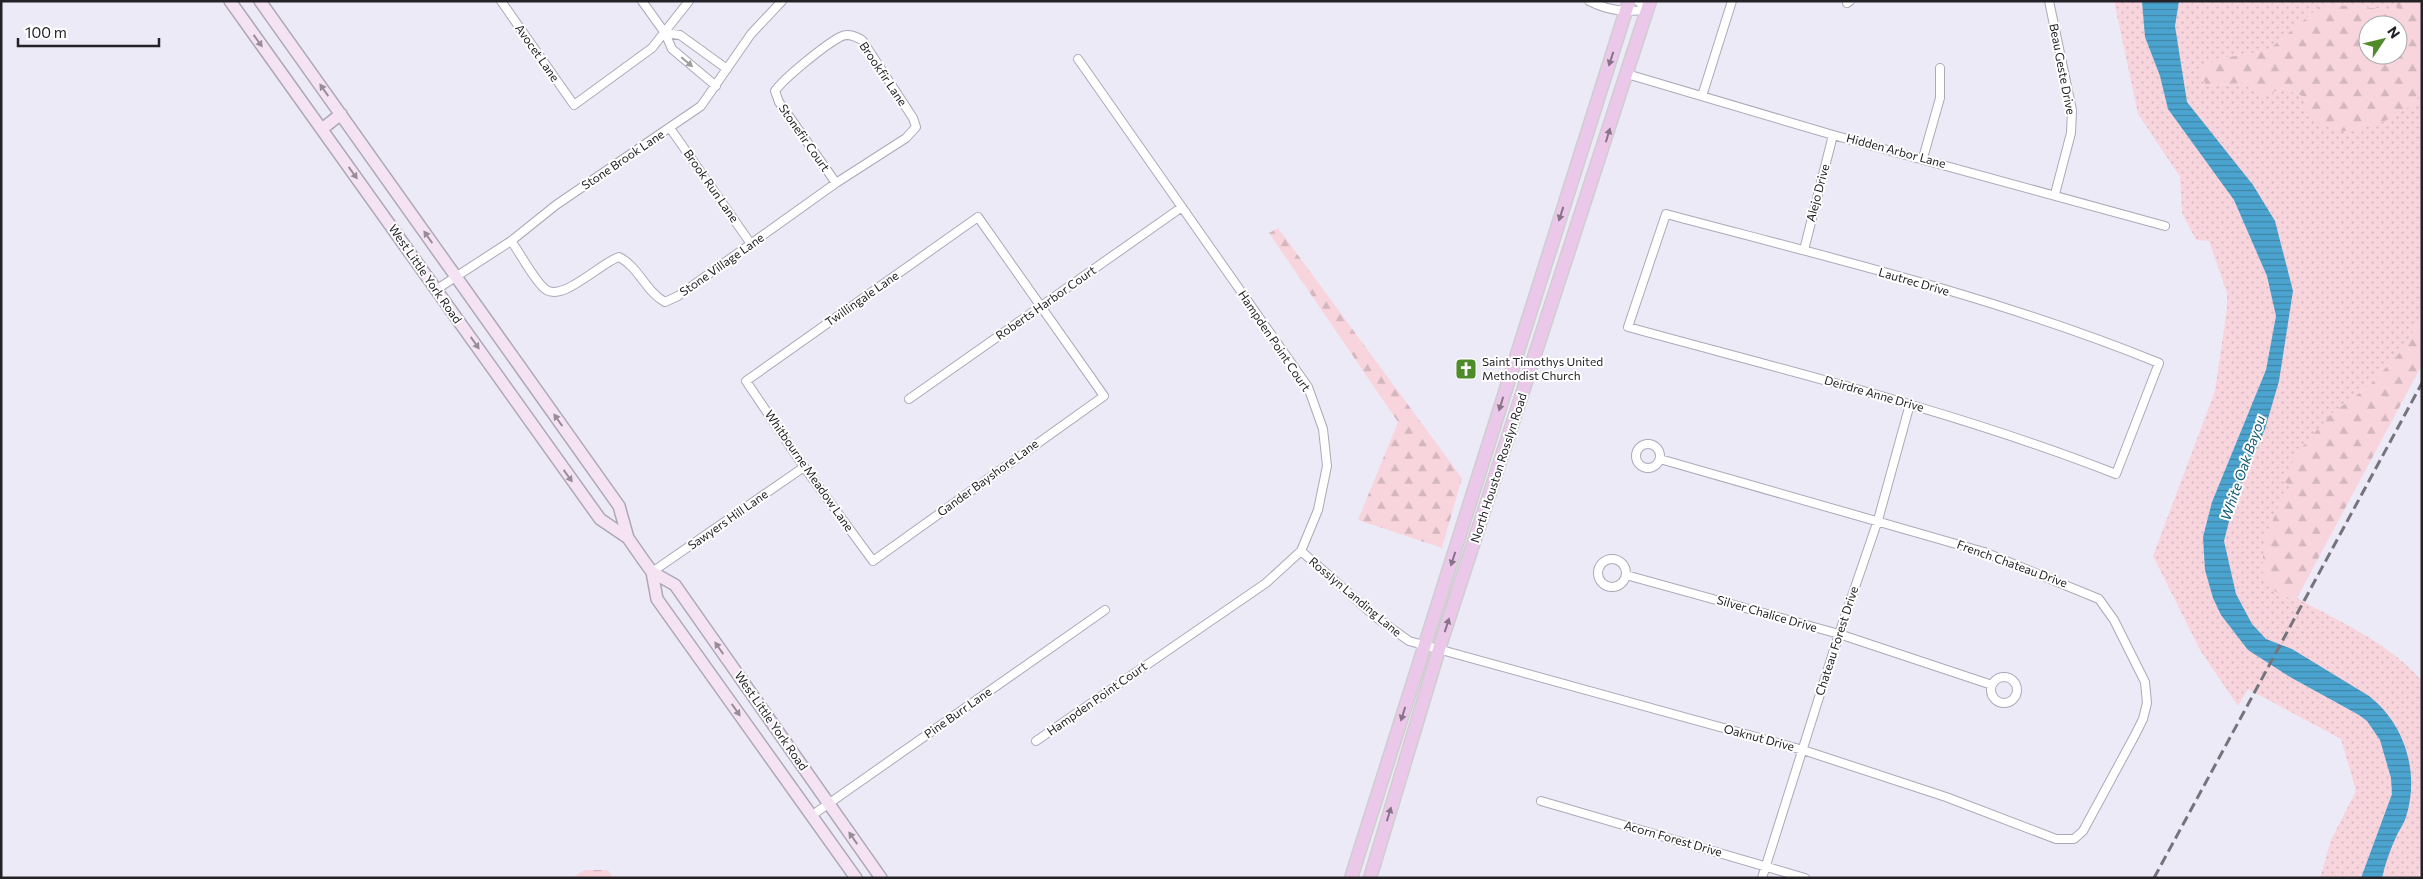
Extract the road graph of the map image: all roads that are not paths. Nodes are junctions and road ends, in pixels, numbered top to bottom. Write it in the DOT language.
graph roads {
  1 [pos="230,1"];
  2 [pos="260,1"];
  3 [pos="501,1"];
  4 [pos="642,1"];
  5 [pos="689,1"];
  6 [pos="782,1"];
  7 [pos="1588,1"];
  8 [pos="1732,1"];
  9 [pos="2049,1"];
  10 [pos="1645,4"];
  11 [pos="1627,7"];
  12 [pos="665,33"];
  13 [pos="851,35"];
  14 [pos="1078,59"];
  15 [pos="727,68"];
  16 [pos="1940,68"];
  17 [pos="1627,74"];
  18 [pos="716,86"];
  19 [pos="1702,96"];
  20 [pos="341,114"];
  21 [pos="913,118"];
  22 [pos="670,128"];
  23 [pos="322,129"];
  24 [pos="1834,135"];
  25 [pos="1581,154"];
  26 [pos="1923,158"];
  27 [pos="1600,160"];
  28 [pos="836,183"];
  29 [pos="2055,194"];
  30 [pos="1182,207"];
  31 [pos="2165,226"];
  32 [pos="511,241"];
  33 [pos="751,244"];
  34 [pos="1804,250"];
  35 [pos="456,276"];
  36 [pos="1541,278"];
  37 [pos="437,289"];
  38 [pos="1558,290"];
  39 [pos="1042,306"];
  40 [pos="1628,327"];
  41 [pos="1521,341"];
  42 [pos="1539,348"];
  43 [pos="746,381"];
  44 [pos="909,399"];
  45 [pos="1910,404"];
  46 [pos="1660,460"];
  47 [pos="804,467"];
  48 [pos="2116,474"];
  49 [pos="1478,478"];
  50 [pos="1494,486"];
  51 [pos="1878,520"];
  52 [pos="628,538"];
  53 [pos="1301,551"];
  54 [pos="873,561"];
  55 [pos="652,572"];
  56 [pos="1626,575"];
  57 [pos="1105,610"];
  58 [pos="1839,634"];
  59 [pos="1425,645"];
  60 [pos="1439,649"];
  61 [pos="731,665"];
  62 [pos="714,679"];
  63 [pos="1992,685"];
  64 [pos="1036,741"];
  65 [pos="1803,750"];
  66 [pos="1541,802"];
  67 [pos="829,803"];
  68 [pos="812,816"];
  69 [pos="1366,831"];
  70 [pos="1382,837"];
  71 [pos="2074,839"];
  72 [pos="1766,865"];
  73 [pos="856,878"];
  74 [pos="881,878"];
  75 [pos="1351,878"];
  76 [pos="1370,878"];
  77 [pos="1762,878"];
  78 [pos="1805,878"];
  1 -- 23 [label="main road, West Little York Road, one-way"];
  20 -- 2 [label="main road, West Little York Road, one-way"];
  3 -- 12 [label="street, Avocet Lane"];
  4 -- 12 [label="street"];
  5 -- 12 [label="street"];
  6 -- 15 [label="street, Stone Brook Lane"];
  7 -- 11 [label="street"];
  8 -- 19 [label="street"];
  9 -- 29 [label="street, Beau Geste Drive"];
  10 -- 11 [label="street"];
  10 -- 17 [label="main road, North Houston Rosslyn Road"];
  11 -- 25 [label="main road, North Houston Rosslyn Road, one-way"];
  12 -- 15 [label="street"];
  12 -- 18 [label="street, one-way"];
  13 -- 21 [label="street, Brookfir Lane"];
  13 -- 28 [label="street, Stonefir Court"];
  14 -- 30 [label="street, Hampden Point Court"];
  15 -- 18 [label="street, Stone Brook Lane"];
  16 -- 26 [label="street"];
  17 -- 19 [label="street, Hidden Arbor Lane"];
  27 -- 17 [label="main road, North Houston Rosslyn Road, one-way"];
  18 -- 22 [label="street, Stone Brook Lane"];
  19 -- 24 [label="street, Hidden Arbor Lane"];
  20 -- 23 [label="main road"];
  35 -- 20 [label="main road, West Little York Road, one-way"];
  21 -- 28 [label="street, Stone Village Lane"];
  22 -- 32 [label="street, Stone Brook Lane"];
  22 -- 33 [label="street, Brook Run Lane"];
  23 -- 37 [label="main road, West Little York Road, one-way"];
  24 -- 26 [label="street, Hidden Arbor Lane"];
  24 -- 34 [label="street, Alejo Drive"];
  25 -- 27 [label="main road"];
  25 -- 36 [label="main road, North Houston Rosslyn Road, one-way"];
  26 -- 29 [label="street, Hidden Arbor Lane"];
  27 -- 38 [label="main road, North Houston Rosslyn Road"];
  28 -- 33 [label="street, Stone Village Lane"];
  29 -- 31 [label="street, Hidden Arbor Lane"];
  30 -- 39 [label="street, Roberts Harbor Court"];
  30 -- 53 [label="street, Hampden Point Court"];
  32 -- 33 [label="street, Stone Village Lane"];
  32 -- 35 [label="street, Stone Brook Lane"];
  34 -- 40 [label="street, Lautrec Drive"];
  34 -- 48 [label="street, Lautrec Drive"];
  35 -- 37 [label="street, Stone Brook Lane"];
  52 -- 35 [label="main road, West Little York Road, one-way"];
  36 -- 38 [label="main road"];
  36 -- 41 [label="main road, North Houston Rosslyn Road"];
  37 -- 52 [label="main road, West Little York Road, one-way"];
  38 -- 42 [label="main road, North Houston Rosslyn Road"];
  39 -- 43 [label="street, Twillingale Lane"];
  39 -- 44 [label="street, Roberts Harbor Court"];
  39 -- 54 [label="street, Gander Bayshore Lane"];
  40 -- 45 [label="street, Deirdre Anne Drive"];
  41 -- 42 [label="main road"];
  41 -- 49 [label="main road, North Houston Rosslyn Road, one-way"];
  42 -- 50 [label="main road, North Houston Rosslyn Road"];
  43 -- 47 [label="street, Whitbourne Meadow Lane"];
  45 -- 48 [label="street, Deirdre Anne Drive"];
  45 -- 51 [label="street, Chateau Forest Drive"];
  46 -- 51 [label="street, French Chateau Drive"];
  47 -- 54 [label="street, Whitbourne Meadow Lane"];
  47 -- 55 [label="street, Sawyers Hill Lane"];
  49 -- 50 [label="main road"];
  49 -- 59 [label="main road, North Houston Rosslyn Road, one-way"];
  60 -- 50 [label="main road, North Houston Rosslyn Road, one-way"];
  51 -- 58 [label="street, Chateau Forest Drive"];
  51 -- 71 [label="street, French Chateau Drive"];
  52 -- 55 [label="main road, West Little York Road"];
  53 -- 59 [label="street, Rosslyn Landing Lane"];
  53 -- 64 [label="street, Hampden Point Court"];
  61 -- 55 [label="main road, West Little York Road, one-way"];
  55 -- 62 [label="main road, West Little York Road"];
  56 -- 58 [label="street, Silver Chalice Drive"];
  57 -- 67 [label="street, Pine Burr Lane"];
  58 -- 63 [label="street, Silver Chalice Drive"];
  58 -- 65 [label="street, Chateau Forest Drive"];
  59 -- 60 [label="street, Rosslyn Landing Lane"];
  59 -- 69 [label="main road, North Houston Rosslyn Road, one-way"];
  60 -- 65 [label="street, Oaknut Drive"];
  70 -- 60 [label="main road, North Houston Rosslyn Road, one-way"];
  61 -- 62 [label="main road"];
  61 -- 67 [label="main road, West Little York Road"];
  62 -- 68 [label="main road, West Little York Road, one-way"];
  65 -- 71 [label="street, Oaknut Drive"];
  65 -- 72 [label="street, Chateau Forest Drive"];
  66 -- 72 [label="street, Acorn Forest Drive"];
  67 -- 68 [label="street, Pine Burr Lane"];
  74 -- 67 [label="main road, West Little York Road, one-way"];
  68 -- 73 [label="main road, West Little York Road"];
  69 -- 70 [label="main road"];
  69 -- 75 [label="main road, North Houston Rosslyn Road"];
  70 -- 76 [label="main road, North Houston Rosslyn Road"];
  72 -- 77 [label="street, Chateau Forest Drive"];
  72 -- 78 [label="street, Acorn Forest Drive"];
}
